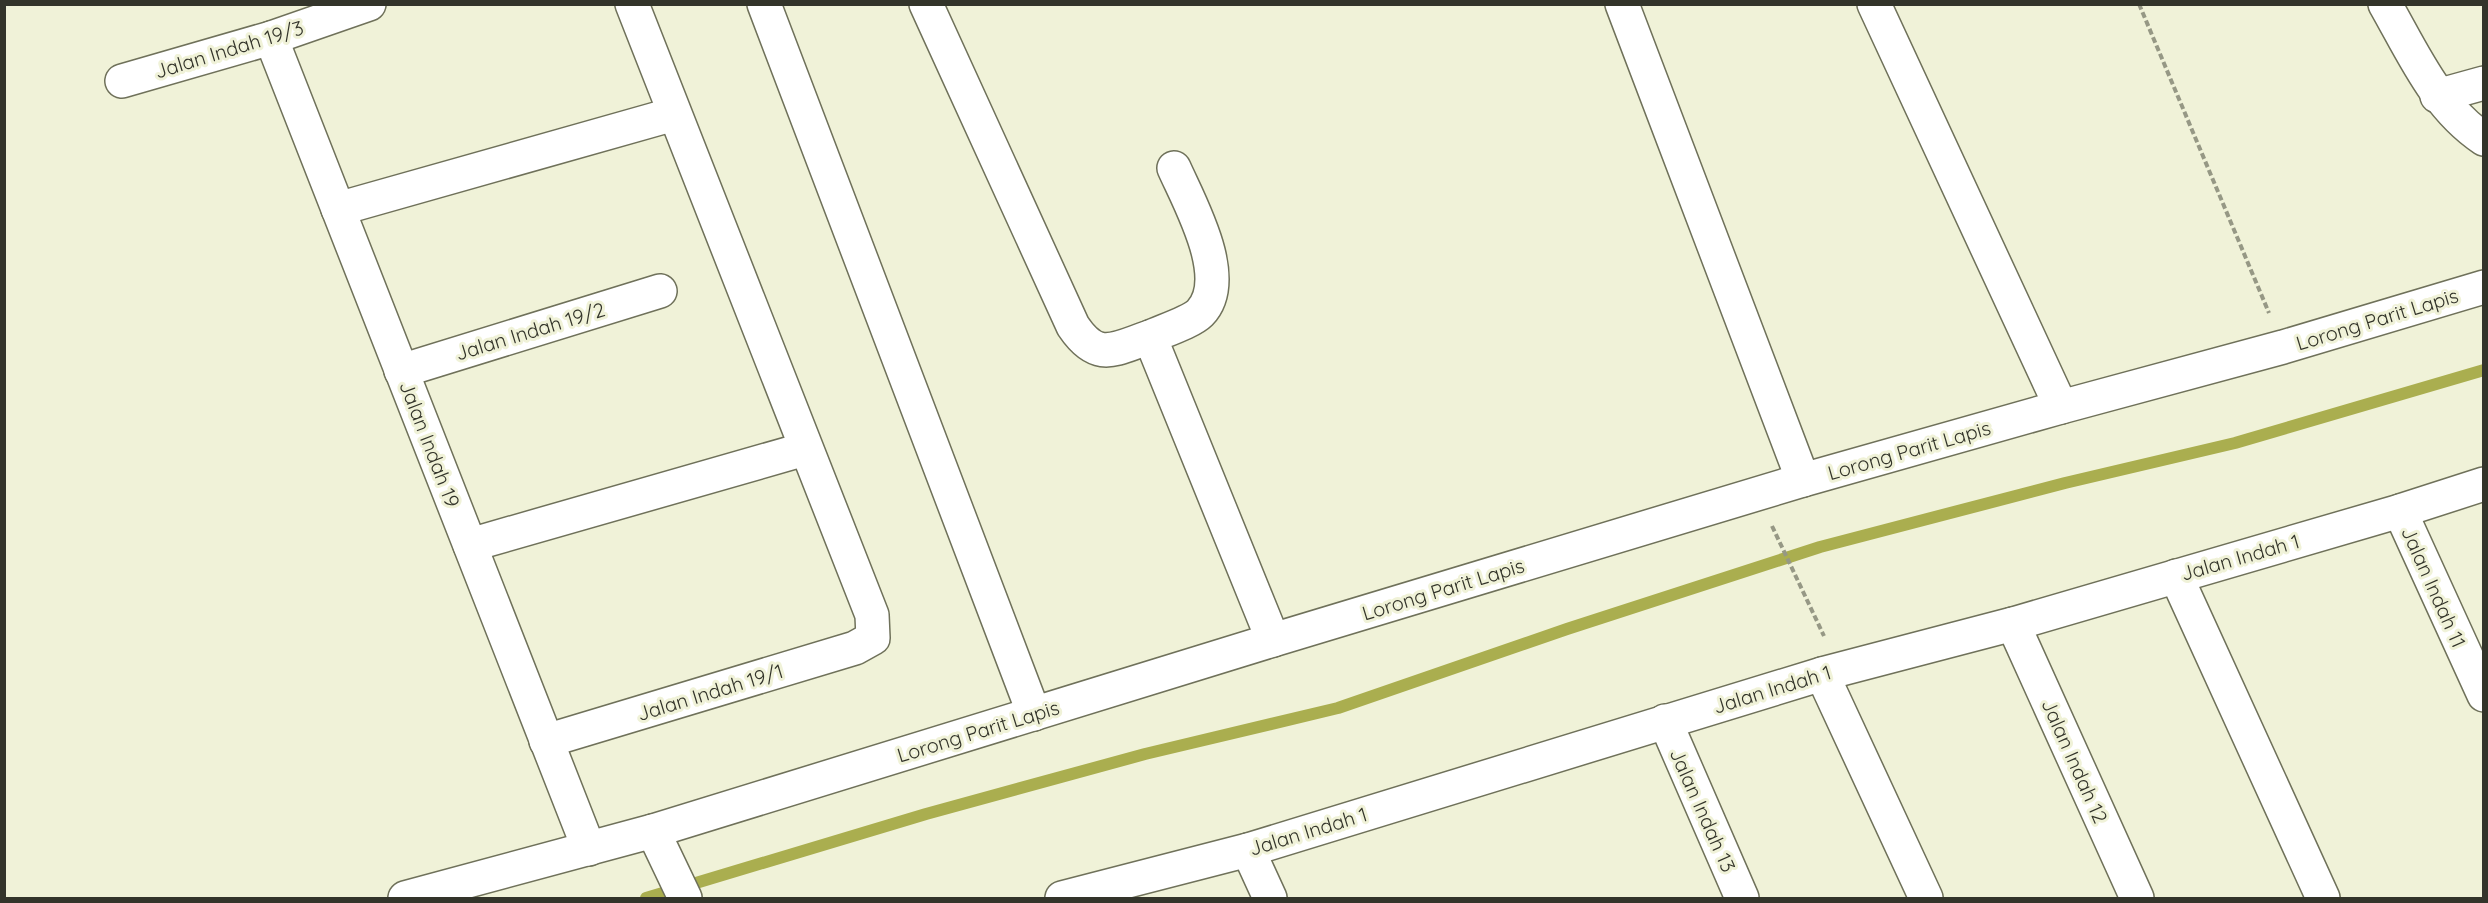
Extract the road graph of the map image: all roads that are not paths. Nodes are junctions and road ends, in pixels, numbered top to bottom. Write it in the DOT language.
graph roads {
  1 [pos="369,4"];
  2 [pos="632,4"];
  3 [pos="764,4"];
  4 [pos="926,4"];
  5 [pos="1622,4"];
  6 [pos="1874,4"];
  7 [pos="2385,4"];
  8 [pos="271,38"];
  9 [pos="122,81"];
  10 [pos="2484,83"];
  11 [pos="2437,96"];
  12 [pos="674,114"];
  13 [pos="2484,139"];
  14 [pos="1173,168"];
  15 [pos="338,209"];
  16 [pos="2484,287"];
  17 [pos="660,291"];
  18 [pos="1150,337"];
  19 [pos="401,371"];
  20 [pos="2061,407"];
  21 [pos="806,449"];
  22 [pos="1803,480"];
  23 [pos="2484,484"];
  24 [pos="2400,511"];
  25 [pos="470,545"];
  26 [pos="2176,576"];
  27 [pos="2013,624"];
  28 [pos="1273,640"];
  29 [pos="1830,671"];
  30 [pos="2484,695"];
  31 [pos="1034,714"];
  32 [pos="1665,721"];
  33 [pos="546,741"];
  34 [pos="653,831"];
  35 [pos="589,849"];
  36 [pos="1248,850"];
  37 [pos="678,884"];
  38 [pos="405,898"];
  39 [pos="1062,898"];
  40 [pos="1270,898"];
  41 [pos="1742,898"];
  42 [pos="1926,898"];
  43 [pos="2137,898"];
  44 [pos="2324,898"];
  1 -- 8 [label="street, Jalan Indah 19/3"];
  2 -- 12 [label="street"];
  3 -- 31 [label="street"];
  4 -- 18 [label="street"];
  5 -- 22 [label="street"];
  6 -- 20 [label="street"];
  7 -- 11 [label="street"];
  8 -- 9 [label="street, Jalan Indah 19/3"];
  8 -- 15 [label="street, Jalan Indah 19"];
  10 -- 11 [label="street"];
  11 -- 13 [label="street"];
  12 -- 15 [label="street"];
  12 -- 21 [label="street"];
  14 -- 18 [label="street"];
  15 -- 19 [label="street, Jalan Indah 19"];
  16 -- 20 [label="street, Lorong Parit Lapis"];
  17 -- 19 [label="street, Jalan Indah 19/2"];
  18 -- 28 [label="street"];
  19 -- 25 [label="street, Jalan Indah 19"];
  20 -- 22 [label="street, Lorong Parit Lapis"];
  21 -- 25 [label="street"];
  21 -- 33 [label="street, Jalan Indah 19/1"];
  22 -- 28 [label="street, Lorong Parit Lapis"];
  23 -- 24 [label="street, Jalan Indah 1"];
  24 -- 26 [label="street, Jalan Indah 1"];
  24 -- 30 [label="street, Jalan Indah 11"];
  25 -- 33 [label="street, Jalan Indah 19"];
  26 -- 27 [label="street, Jalan Indah 1"];
  26 -- 44 [label="street"];
  27 -- 29 [label="street, Jalan Indah 1"];
  27 -- 43 [label="street, Jalan Indah 12"];
  28 -- 31 [label="street, Lorong Parit Lapis"];
  29 -- 32 [label="street, Jalan Indah 1"];
  29 -- 42 [label="street"];
  31 -- 34 [label="street, Lorong Parit Lapis"];
  32 -- 36 [label="street, Jalan Indah 1"];
  32 -- 41 [label="street, Jalan Indah 13"];
  33 -- 35 [label="street, Jalan Indah 19"];
  34 -- 35 [label="street, Lorong Parit Lapis"];
  34 -- 37 [label="street"];
  35 -- 38 [label="street, Lorong Parit Lapis"];
  36 -- 39 [label="street, Jalan Indah 1"];
  36 -- 40 [label="street"];
}
